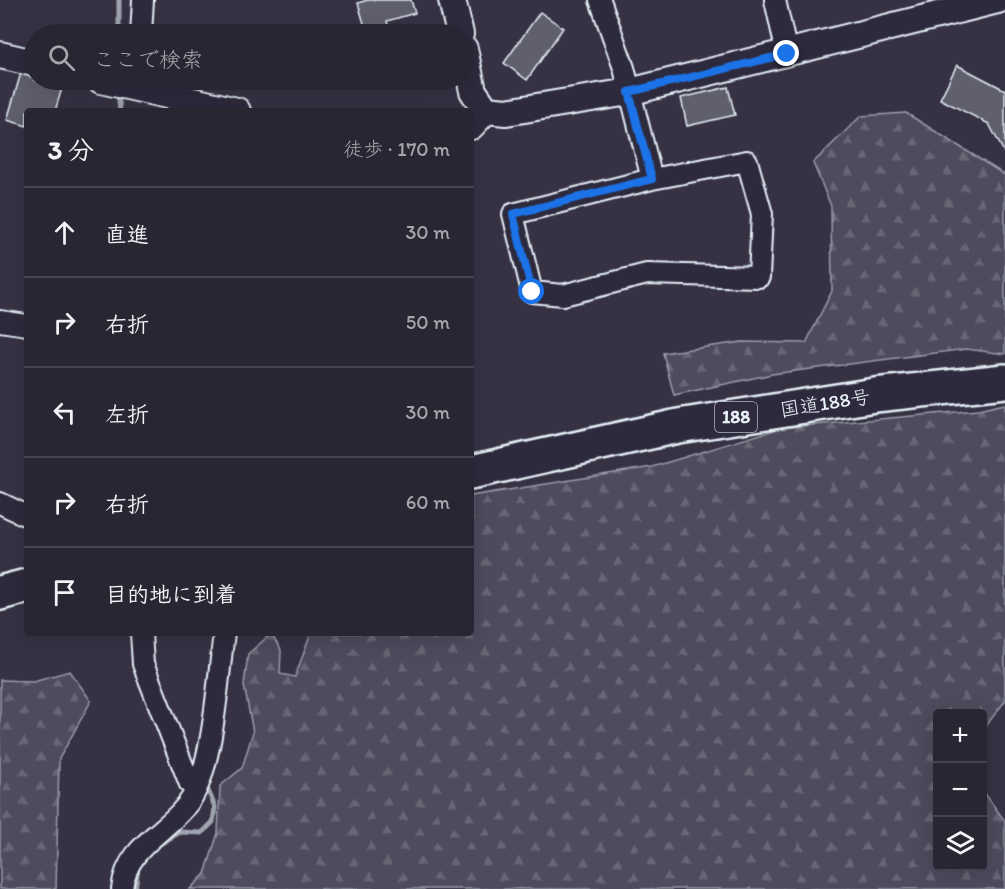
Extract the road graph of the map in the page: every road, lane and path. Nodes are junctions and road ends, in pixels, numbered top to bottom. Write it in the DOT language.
graph roads {
  1 [pos="142,0"];
  2 [pos="452,0"];
  3 [pos="600,0"];
  4 [pos="775,0"];
  5 [pos="998,0"];
  6 [pos="141,24"];
  7 [pos="458,24"];
  8 [pos="787,54"];
  9 [pos="0,56"];
  10 [pos="24,61"];
  11 [pos="138,90"];
  12 [pos="473,90"];
  13 [pos="629,92"];
  14 [pos="153,94"];
  15 [pos="222,108"];
  16 [pos="478,118"];
  17 [pos="652,179"];
  18 [pos="0,321"];
  19 [pos="24,325"];
  20 [pos="1004,381"];
  21 [pos="474,471"];
  22 [pos="0,503"];
  23 [pos="24,515"];
  24 [pos="24,587"];
  25 [pos="0,593"];
  26 [pos="141,636"];
  27 [pos="224,636"];
  28 [pos="200,779"];
  29 [pos="122,889"];
  1 -- 6 [label="street"];
  2 -- 7 [label="street"];
  3 -- 13 [label="street"];
  4 -- 8 [label="street"];
  5 -- 8 [label="street"];
  8 -- 13 [label="street"];
  9 -- 10 [label="street"];
  11 -- 14 [label="street"];
  12 -- 16 [label="street"];
  13 -- 16 [label="street"];
  13 -- 17 [label="street"];
  14 -- 15 [label="street"];
  17 -- 17 [label="street"];
  18 -- 19 [label="street"];
  20 -- 21 [label="highway, 国道188号 / 188"];
  22 -- 23 [label="street"];
  24 -- 25 [label="highway"];
  26 -- 28 [label="street"];
  27 -- 28 [label="street"];
  28 -- 29 [label="street"];
}
